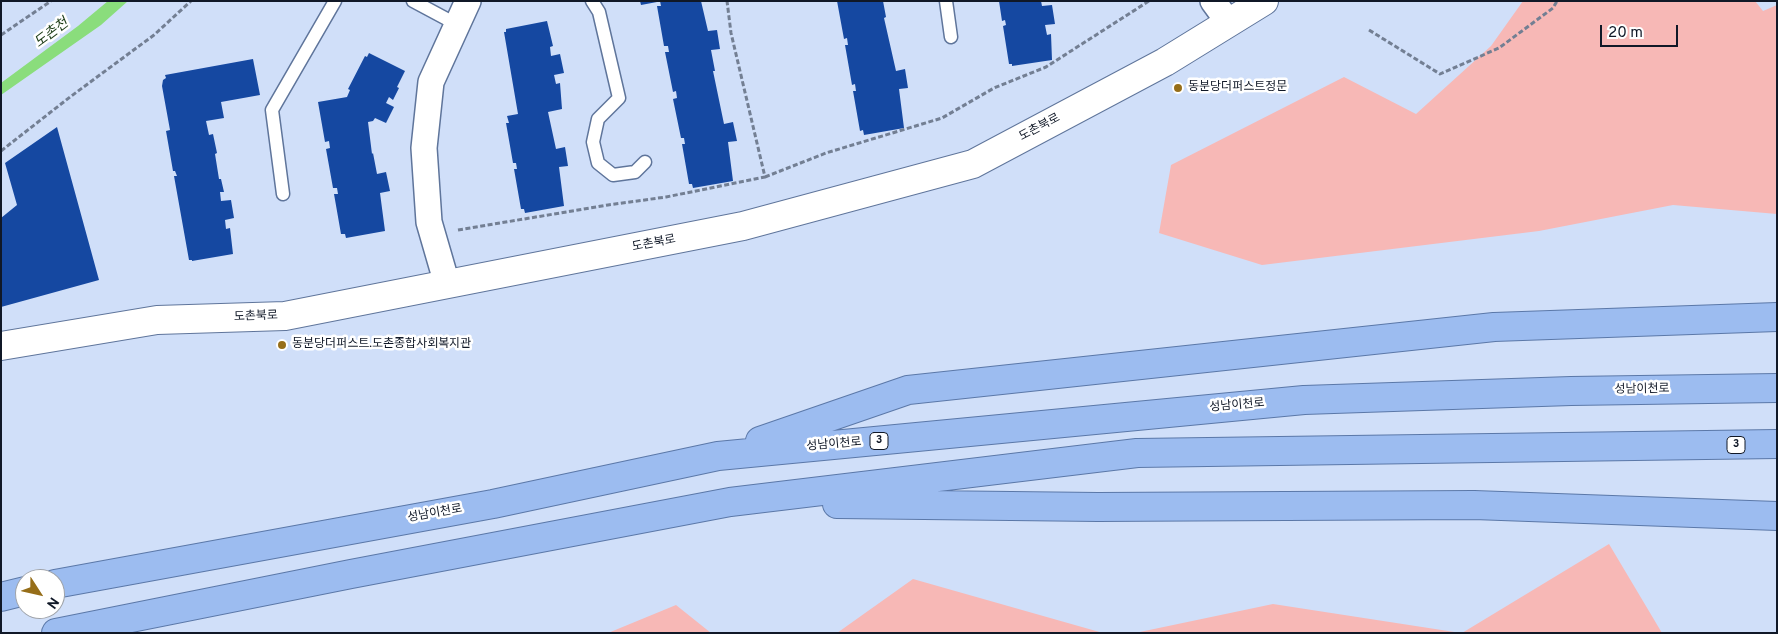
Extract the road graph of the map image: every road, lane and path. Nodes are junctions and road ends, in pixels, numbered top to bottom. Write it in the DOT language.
graph roads {
  1 [pos="52,1"];
  2 [pos="191,1"];
  3 [pos="334,1"];
  4 [pos="413,1"];
  5 [pos="468,1"];
  6 [pos="592,1"];
  7 [pos="946,1"];
  8 [pos="1149,1"];
  9 [pos="1213,1"];
  10 [pos="1264,1"];
  11 [pos="1557,1"];
  12 [pos="1229,23"];
  13 [pos="456,24"];
  14 [pos="1369,30"];
  15 [pos="1,35"];
  16 [pos="951,37"];
  17 [pos="1,151"];
  18 [pos="646,162"];
  19 [pos="765,178"];
  20 [pos="283,194"];
  21 [pos="447,284"];
  22 [pos="1777,317"];
  23 [pos="1,346"];
  24 [pos="1777,388"];
  25 [pos="1777,444"];
  26 [pos="718,456"];
  27 [pos="730,502"];
  28 [pos="1777,516"];
  29 [pos="65,582"];
  30 [pos="15,594"];
  31 [pos="1,597"];
  32 [pos="56,633"];
  1 -- 15 [label="path"];
  2 -- 17 [label="path"];
  3 -- 20 [label="lane"];
  4 -- 13 [label="lane"];
  5 -- 13 [label="street"];
  6 -- 18 [label="lane"];
  7 -- 16 [label="lane"];
  8 -- 19 [label="path"];
  9 -- 12 [label="street"];
  10 -- 12 [label="street, 도촌북로"];
  11 -- 14 [label="path"];
  12 -- 21 [label="street, 도촌북로"];
  13 -- 21 [label="street"];
  21 -- 23 [label="street, 도촌북로"];
  22 -- 26 [label="highway"];
  24 -- 26 [label="highway, 성남이천로 / 3"];
  25 -- 27 [label="highway, 3"];
  26 -- 29 [label="highway, 성남이천로 / 3"];
  27 -- 28 [label="highway"];
  27 -- 32 [label="highway, 3"];
  30 -- 31 [label="highway"];
}
